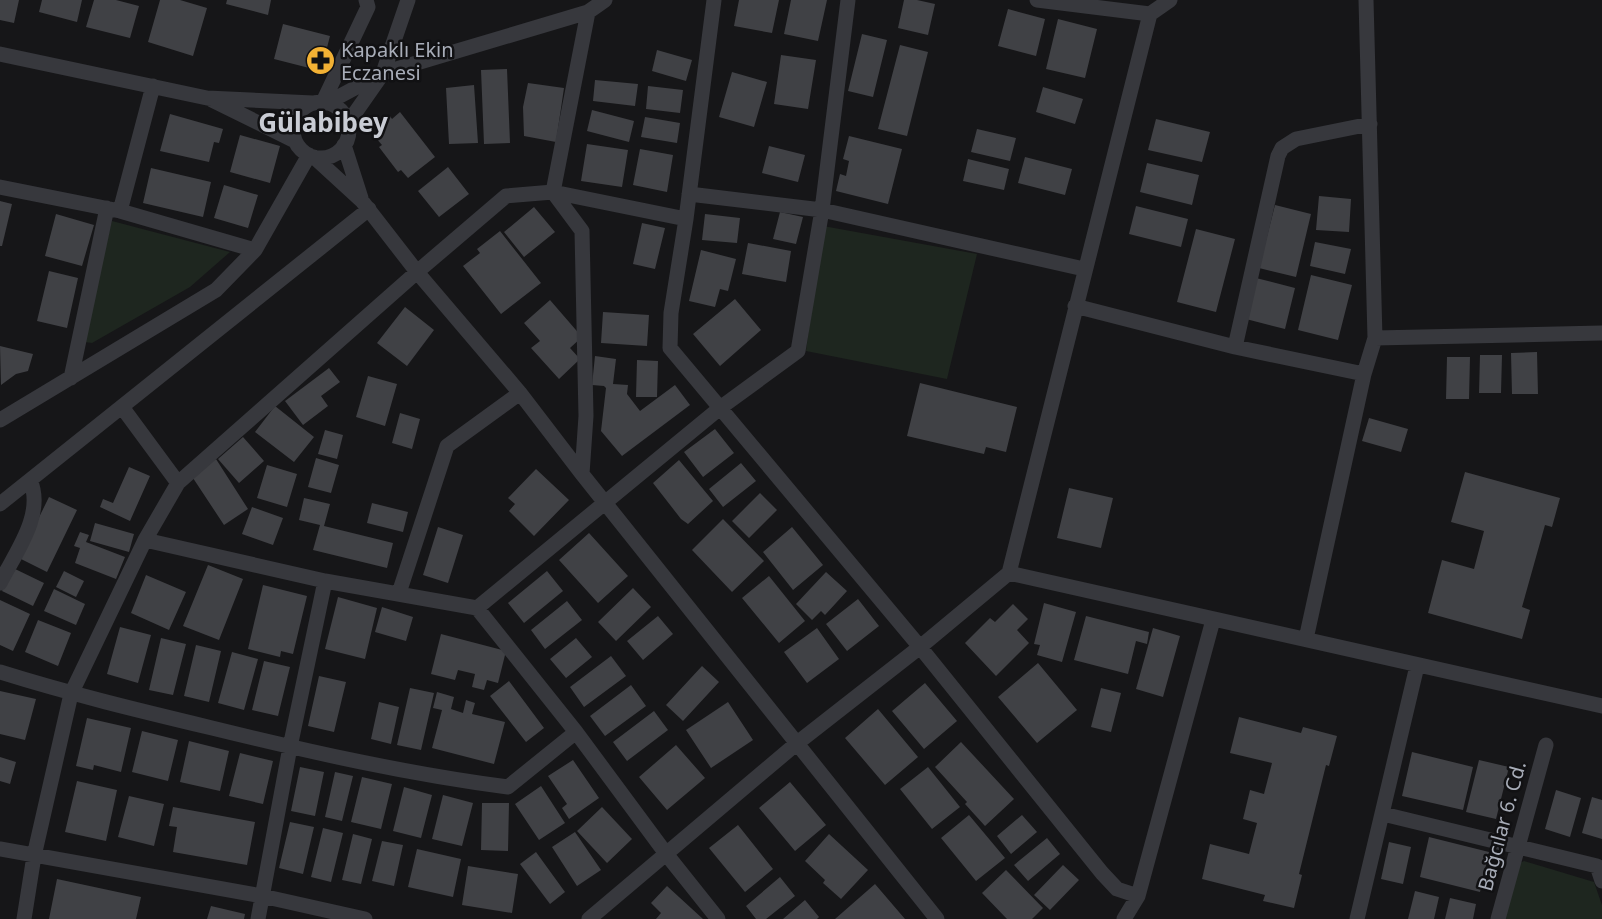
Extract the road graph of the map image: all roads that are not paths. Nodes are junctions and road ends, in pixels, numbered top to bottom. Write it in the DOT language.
graph roads {
  1 [pos="366,0"];
  2 [pos="408,0"];
  3 [pos="605,0"];
  4 [pos="714,0"];
  5 [pos="848,0"];
  6 [pos="1037,0"];
  7 [pos="1169,0"];
  8 [pos="1366,0"];
  9 [pos="588,12"];
  10 [pos="1150,14"];
  11 [pos="0,54"];
  12 [pos="383,73"];
  13 [pos="153,86"];
  14 [pos="207,98"];
  15 [pos="321,103"];
  16 [pos="348,123"];
  17 [pos="1370,124"];
  18 [pos="295,141"];
  19 [pos="344,145"];
  20 [pos="312,156"];
  21 [pos="0,186"];
  22 [pos="553,192"];
  23 [pos="689,194"];
  24 [pos="366,205"];
  25 [pos="114,209"];
  26 [pos="822,210"];
  27 [pos="686,219"];
  28 [pos="255,249"];
  29 [pos="1084,269"];
  30 [pos="417,272"];
  31 [pos="1075,306"];
  32 [pos="1602,333"];
  33 [pos="1375,338"];
  34 [pos="1234,347"];
  35 [pos="1364,374"];
  36 [pos="70,378"];
  37 [pos="520,393"];
  38 [pos="122,407"];
  39 [pos="720,408"];
  40 [pos="0,420"];
  41 [pos="582,474"];
  42 [pos="30,480"];
  43 [pos="178,483"];
  44 [pos="605,503"];
  45 [pos="0,504"];
  46 [pos="144,540"];
  47 [pos="1009,573"];
  48 [pos="325,581"];
  49 [pos="0,583"];
  50 [pos="399,593"];
  51 [pos="477,608"];
  52 [pos="1214,620"];
  53 [pos="1306,639"];
  54 [pos="920,647"];
  55 [pos="1417,666"];
  56 [pos="0,672"];
  57 [pos="71,694"];
  58 [pos="1602,706"];
  59 [pos="576,732"];
  60 [pos="796,744"];
  61 [pos="1546,745"];
  62 [pos="290,747"];
  63 [pos="1383,814"];
  64 [pos="1517,846"];
  65 [pos="0,849"];
  66 [pos="667,855"];
  67 [pos="34,856"];
  68 [pos="1602,881"];
  69 [pos="262,896"];
  70 [pos="1138,896"];
  71 [pos="24,919"];
  72 [pos="258,919"];
  73 [pos="365,919"];
  74 [pos="590,919"];
  75 [pos="718,919"];
  76 [pos="937,919"];
  77 [pos="1124,919"];
  78 [pos="1357,919"];
  79 [pos="1498,919"];
  1 -- 15 [label="street"];
  2 -- 12 [label="street"];
  3 -- 9 [label="street"];
  4 -- 23 [label="street"];
  5 -- 26 [label="street"];
  6 -- 10 [label="street"];
  7 -- 10 [label="street"];
  8 -- 17 [label="street"];
  9 -- 12 [label="street"];
  9 -- 22 [label="street"];
  10 -- 29 [label="street"];
  11 -- 13 [label="street"];
  12 -- 15 [label="street"];
  12 -- 16 [label="street"];
  13 -- 14 [label="street"];
  13 -- 25 [label="street"];
  14 -- 15 [label="street"];
  14 -- 18 [label="street"];
  15 -- 16 [label="street"];
  15 -- 18 [label="street"];
  16 -- 19 [label="street"];
  17 -- 33 [label="street"];
  17 -- 34 [label="street"];
  18 -- 20 [label="street"];
  19 -- 20 [label="street"];
  19 -- 24 [label="street"];
  20 -- 24 [label="street"];
  20 -- 28 [label="street"];
  21 -- 25 [label="street"];
  22 -- 27 [label="street"];
  22 -- 30 [label="street"];
  22 -- 41 [label="street"];
  23 -- 26 [label="street"];
  23 -- 27 [label="street"];
  24 -- 30 [label="street"];
  24 -- 38 [label="street"];
  25 -- 28 [label="street"];
  25 -- 36 [label="street"];
  26 -- 29 [label="street"];
  26 -- 39 [label="street"];
  27 -- 39 [label="street"];
  28 -- 36 [label="street"];
  29 -- 31 [label="street"];
  30 -- 37 [label="street"];
  30 -- 43 [label="street"];
  31 -- 34 [label="street"];
  31 -- 47 [label="street"];
  32 -- 33 [label="street"];
  33 -- 35 [label="street"];
  34 -- 35 [label="street"];
  35 -- 53 [label="street"];
  36 -- 40 [label="street"];
  37 -- 41 [label="street"];
  37 -- 50 [label="street"];
  38 -- 42 [label="street"];
  38 -- 43 [label="street"];
  39 -- 44 [label="street"];
  39 -- 54 [label="street"];
  41 -- 44 [label="street"];
  42 -- 45 [label="street"];
  42 -- 49 [label="street"];
  43 -- 46 [label="street"];
  44 -- 51 [label="street"];
  44 -- 60 [label="street"];
  46 -- 48 [label="street"];
  46 -- 57 [label="street"];
  47 -- 52 [label="street"];
  47 -- 54 [label="street"];
  48 -- 50 [label="street"];
  48 -- 62 [label="street"];
  50 -- 51 [label="street"];
  51 -- 59 [label="street"];
  52 -- 53 [label="street"];
  52 -- 70 [label="street"];
  53 -- 55 [label="street"];
  54 -- 60 [label="street"];
  54 -- 70 [label="street"];
  55 -- 58 [label="street"];
  55 -- 63 [label="street"];
  56 -- 57 [label="street"];
  57 -- 62 [label="street"];
  57 -- 67 [label="street"];
  59 -- 62 [label="street"];
  59 -- 66 [label="street"];
  60 -- 66 [label="street"];
  60 -- 76 [label="street"];
  61 -- 64 [label="street, Bağcılar 6. Cd."];
  62 -- 69 [label="street"];
  63 -- 64 [label="street"];
  63 -- 78 [label="street"];
  64 -- 68 [label="street"];
  64 -- 79 [label="street, Bağcılar 6. Cd."];
  65 -- 67 [label="street"];
  66 -- 74 [label="street"];
  66 -- 75 [label="street"];
  67 -- 69 [label="street"];
  67 -- 71 [label="street"];
  69 -- 72 [label="street"];
  69 -- 73 [label="street"];
  70 -- 77 [label="street"];
}
